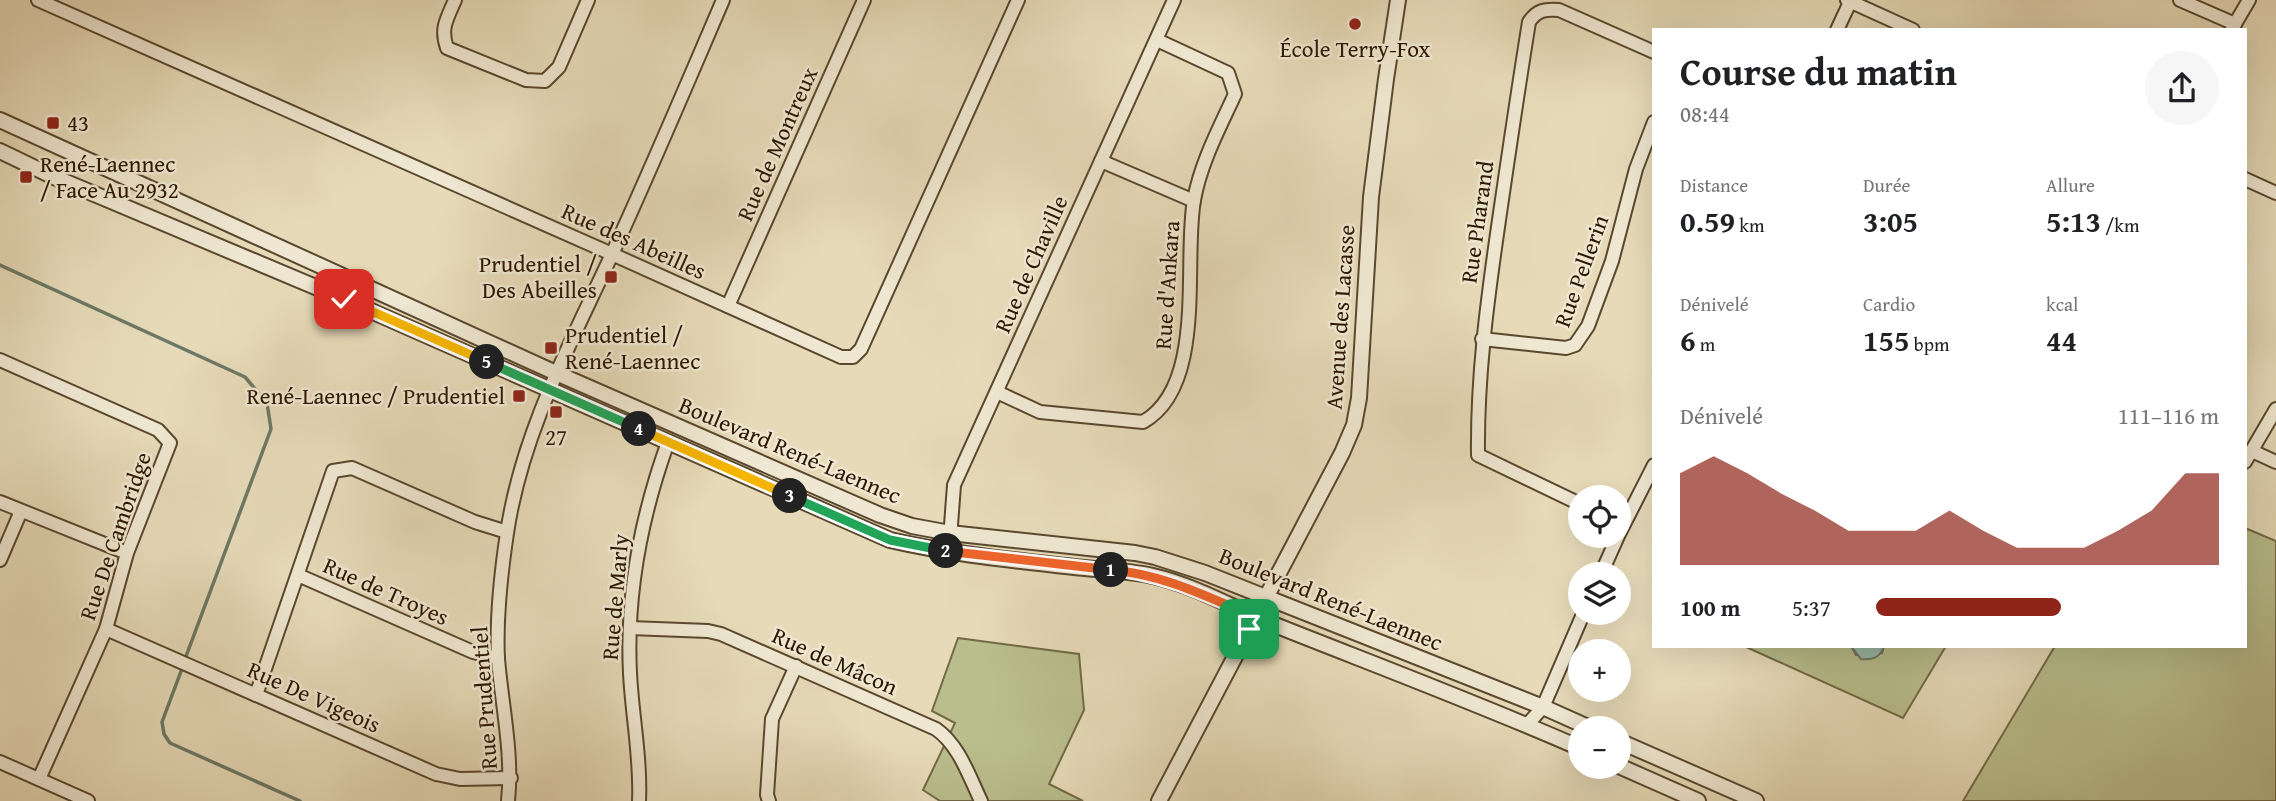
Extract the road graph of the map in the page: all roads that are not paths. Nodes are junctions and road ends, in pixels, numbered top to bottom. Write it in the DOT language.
graph roads {
  1 [pos="38,0"];
  2 [pos="455,0"];
  3 [pos="588,0"];
  4 [pos="723,0"];
  5 [pos="864,0"];
  6 [pos="1018,0"];
  7 [pos="1174,0"];
  8 [pos="1398,0"];
  9 [pos="2180,0"];
  10 [pos="2249,0"];
  11 [pos="1850,1"];
  12 [pos="58,4"];
  13 [pos="2233,27"];
  14 [pos="1839,28"];
  15 [pos="1909,28"];
  16 [pos="1157,40"];
  17 [pos="1652,51"];
  18 [pos="0,120"];
  19 [pos="1652,126"];
  20 [pos="0,151"];
  21 [pos="1101,161"];
  22 [pos="2247,180"];
  23 [pos="2276,193"];
  24 [pos="1194,201"];
  25 [pos="612,254"];
  26 [pos="728,306"];
  27 [pos="1482,339"];
  28 [pos="0,360"];
  29 [pos="556,373"];
  30 [pos="549,389"];
  31 [pos="997,392"];
  32 [pos="2276,409"];
  33 [pos="668,442"];
  34 [pos="2248,457"];
  35 [pos="2276,462"];
  36 [pos="1652,469"];
  37 [pos="1568,498"];
  38 [pos="0,502"];
  39 [pos="1631,508"];
  40 [pos="21,511"];
  41 [pos="507,531"];
  42 [pos="950,533"];
  43 [pos="949,552"];
  44 [pos="127,553"];
  45 [pos="0,559"];
  46 [pos="298,575"];
  47 [pos="1265,598"];
  48 [pos="1255,617"];
  49 [pos="1578,625"];
  50 [pos="630,628"];
  51 [pos="106,629"];
  52 [pos="498,658"];
  53 [pos="796,666"];
  54 [pos="256,695"];
  55 [pos="1543,707"];
  56 [pos="1568,718"];
  57 [pos="1527,725"];
  58 [pos="1568,743"];
  59 [pos="1631,746"];
  60 [pos="0,762"];
  61 [pos="1631,771"];
  62 [pos="511,778"];
  63 [pos="39,779"];
  64 [pos="88,801"];
  65 [pos="508,801"];
  66 [pos="639,801"];
  67 [pos="769,801"];
  68 [pos="981,801"];
  69 [pos="1159,801"];
  70 [pos="1698,801"];
  71 [pos="1756,801"];
  1 -- 12 [label="street, Rue des Abeilles"];
  2 -- 3 [label="street"];
  4 -- 25 [label="street, Rue Prudentiel"];
  5 -- 26 [label="street, Rue de Montreux"];
  6 -- 26 [label="street, Rue des Abeilles"];
  7 -- 16 [label="street, Rue de Chaville"];
  8 -- 47 [label="street, Avenue des Lacasse"];
  9 -- 13 [label="street"];
  10 -- 13 [label="street"];
  11 -- 14 [label="street"];
  11 -- 15 [label="street"];
  12 -- 25 [label="street, Rue des Abeilles"];
  16 -- 21 [label="street, Rue de Chaville"];
  16 -- 24 [label="street, Rue d'Ankara"];
  17 -- 27 [label="street, Rue Pharand"];
  18 -- 29 [label="street, Boulevard René-Laennec"];
  19 -- 27 [label="street, Rue Pellerin"];
  20 -- 30 [label="street, Boulevard René-Laennec"];
  21 -- 24 [label="street"];
  21 -- 31 [label="street, Rue de Chaville"];
  22 -- 23 [label="street"];
  24 -- 31 [label="street, Rue d'Ankara"];
  25 -- 26 [label="street, Rue des Abeilles"];
  25 -- 29 [label="street, Rue Prudentiel"];
  27 -- 37 [label="street, Rue Pharand"];
  28 -- 44 [label="street, Rue De Cambridge"];
  29 -- 30 [label="street, Rue Prudentiel"];
  29 -- 42 [label="street, Boulevard René-Laennec"];
  30 -- 33 [label="street, Boulevard René-Laennec"];
  30 -- 41 [label="street, Rue Prudentiel"];
  31 -- 42 [label="street, Rue de Chaville"];
  32 -- 34 [label="street"];
  33 -- 43 [label="street, Boulevard René-Laennec"];
  33 -- 50 [label="street, Rue de Marly"];
  34 -- 35 [label="street"];
  36 -- 39 [label="street"];
  38 -- 40 [label="street"];
  40 -- 44 [label="street"];
  40 -- 45 [label="street"];
  41 -- 46 [label="street"];
  41 -- 52 [label="street, Rue Prudentiel"];
  42 -- 43 [label="street, Rue de Chaville"];
  42 -- 47 [label="street, Boulevard René-Laennec"];
  43 -- 48 [label="street, Boulevard René-Laennec"];
  44 -- 51 [label="street, Rue De Cambridge"];
  46 -- 52 [label="street, Rue de Troyes"];
  46 -- 54 [label="street"];
  47 -- 48 [label="street, Avenue des Lacasse"];
  47 -- 55 [label="street, Boulevard René-Laennec"];
  48 -- 57 [label="street, Boulevard René-Laennec"];
  48 -- 69 [label="street, Avenue des Lacasse"];
  49 -- 55 [label="street"];
  50 -- 53 [label="street, Rue de Mâcon"];
  50 -- 66 [label="street, Rue de Marly"];
  51 -- 54 [label="street, Rue De Vigeois"];
  51 -- 63 [label="street, Rue De Cambridge"];
  52 -- 62 [label="street, Rue Prudentiel"];
  53 -- 67 [label="street"];
  53 -- 68 [label="street, Rue de Mâcon"];
  54 -- 62 [label="street, Rue De Vigeois"];
  55 -- 56 [label="street, Boulevard René-Laennec"];
  55 -- 57 [label="street"];
  57 -- 58 [label="street, Boulevard René-Laennec"];
  59 -- 71 [label="street"];
  60 -- 63 [label="street"];
  61 -- 70 [label="street"];
  62 -- 65 [label="street, Rue Prudentiel"];
  63 -- 64 [label="street"];
}
